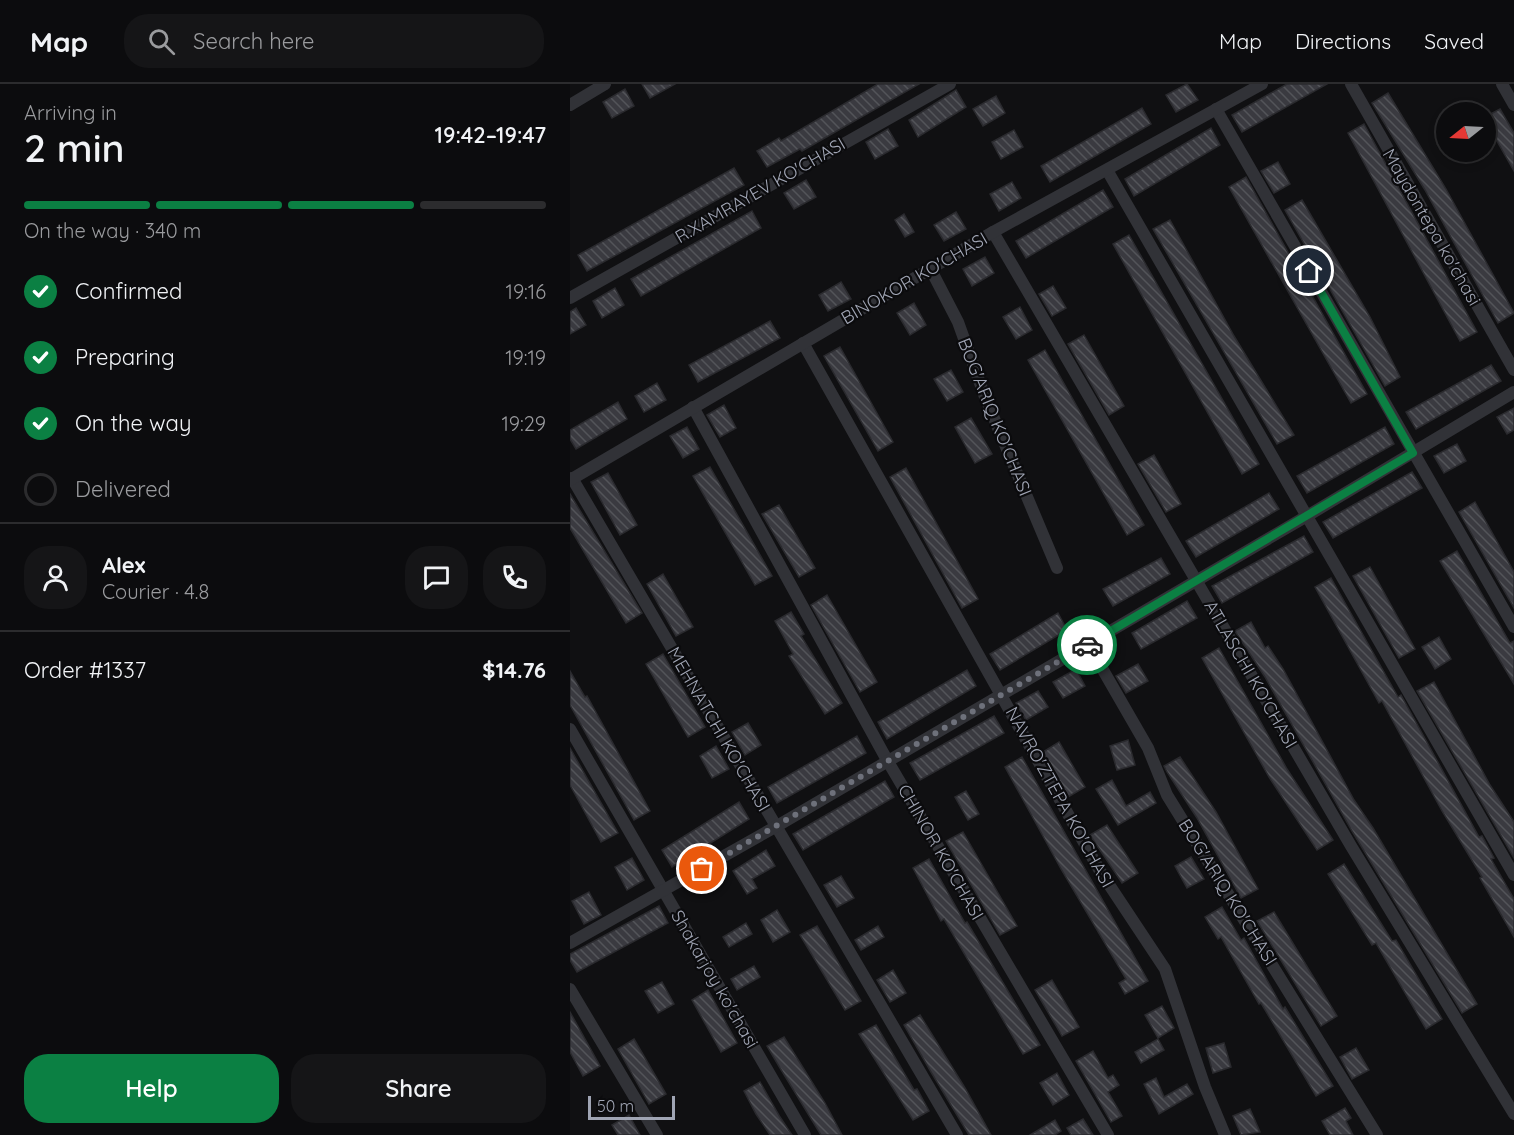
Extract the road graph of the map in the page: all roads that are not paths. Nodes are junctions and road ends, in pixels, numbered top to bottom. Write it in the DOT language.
graph roads {
  1 [pos="605,84"];
  2 [pos="950,84"];
  3 [pos="1262,84"];
  4 [pos="1351,84"];
  5 [pos="1502,84"];
  6 [pos="570,105"];
  7 [pos="1514,105"];
  8 [pos="1216,110"];
  9 [pos="1107,170"];
  10 [pos="993,232"];
  11 [pos="930,268"];
  12 [pos="570,298"];
  13 [pos="803,343"];
  14 [pos="1514,370"];
  15 [pos="1514,392"];
  16 [pos="693,407"];
  17 [pos="1413,453"];
  18 [pos="571,479"];
  19 [pos="1307,516"];
  20 [pos="1057,568"];
  21 [pos="1197,581"];
  22 [pos="1514,627"];
  23 [pos="1088,644"];
  24 [pos="1002,693"];
  25 [pos="570,729"];
  26 [pos="887,760"];
  27 [pos="777,826"];
  28 [pos="1514,875"];
  29 [pos="664,890"];
  30 [pos="570,943"];
  31 [pos="570,988"];
  32 [pos="1514,1114"];
  33 [pos="657,1135"];
  34 [pos="806,1135"];
  35 [pos="957,1135"];
  36 [pos="1108,1135"];
  37 [pos="1225,1135"];
  38 [pos="1377,1135"];
  1 -- 6 [label="street"];
  2 -- 12 [label="street, R.XAMRAYEV KO'CHASI"];
  3 -- 8 [label="street, BINOKOR KO'CHASI"];
  4 -- 14 [label="street, Maydontepa ko'chasi"];
  5 -- 7 [label="street"];
  8 -- 9 [label="street, BINOKOR KO'CHASI"];
  8 -- 17 [label="street"];
  9 -- 10 [label="street, BINOKOR KO'CHASI"];
  9 -- 19 [label="street"];
  10 -- 11 [label="street, BINOKOR KO'CHASI"];
  10 -- 21 [label="street, ATLASCHI KO'CHASI"];
  11 -- 13 [label="street, BINOKOR KO'CHASI"];
  11 -- 20 [label="street, BOG'ARIQ KO'CHASI"];
  13 -- 16 [label="street, BINOKOR KO'CHASI"];
  13 -- 24 [label="street, NAVRO'ZTEPA KO'CHASI"];
  15 -- 17 [label="street"];
  16 -- 18 [label="street, BINOKOR KO'CHASI"];
  16 -- 26 [label="street, CHINOR KO'CHASI"];
  17 -- 19 [label="street"];
  17 -- 22 [label="street"];
  18 -- 27 [label="street, MEHNATCHI KO'CHASI"];
  19 -- 21 [label="street"];
  19 -- 28 [label="street"];
  21 -- 23 [label="street"];
  21 -- 32 [label="street, ATLASCHI KO'CHASI"];
  23 -- 24 [label="street"];
  23 -- 38 [label="street, BOG'ARIQ KO'CHASI"];
  24 -- 26 [label="street"];
  24 -- 37 [label="street, NAVRO'ZTEPA KO'CHASI"];
  25 -- 29 [label="street, Shakarjoy ko'chasi"];
  26 -- 27 [label="street"];
  26 -- 36 [label="street, CHINOR KO'CHASI"];
  27 -- 29 [label="street"];
  27 -- 35 [label="street, MEHNATCHI KO'CHASI"];
  29 -- 30 [label="street"];
  29 -- 34 [label="street, Shakarjoy ko'chasi"];
  31 -- 33 [label="street"];
}
